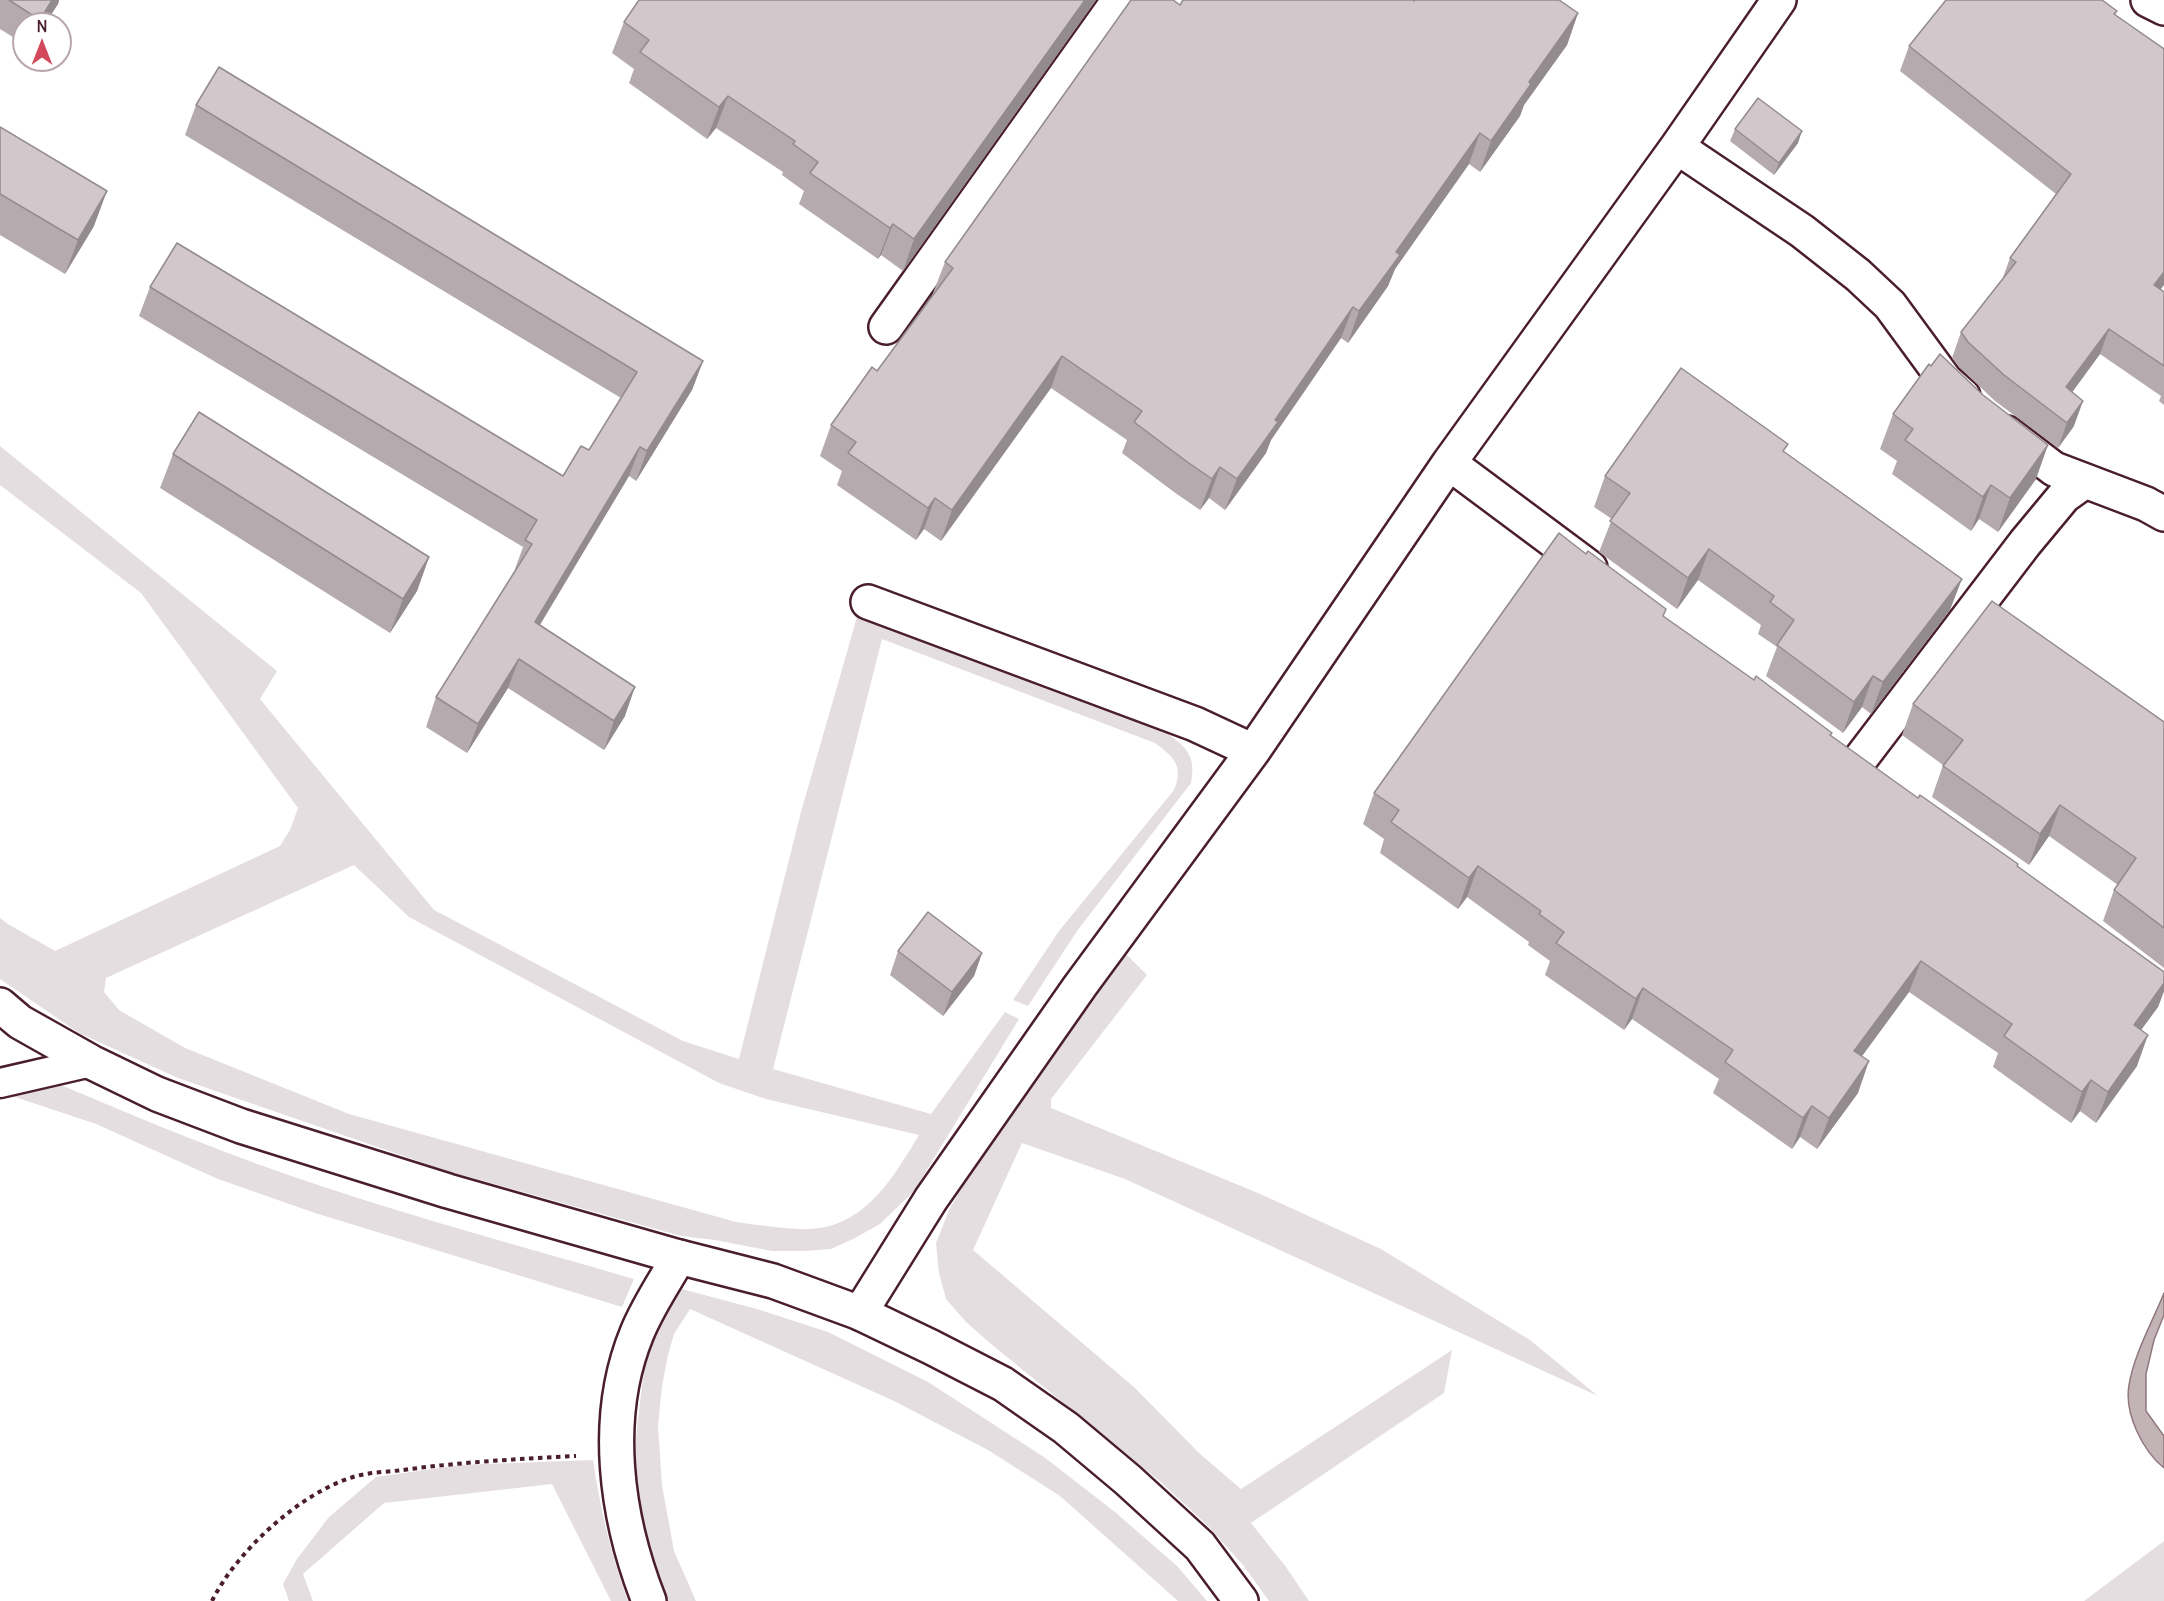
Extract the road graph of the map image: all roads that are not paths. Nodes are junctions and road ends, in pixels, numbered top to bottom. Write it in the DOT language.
graph roads {
  1 [pos="1119,0"];
  2 [pos="1779,0"];
  3 [pos="2148,0"];
  4 [pos="2164,8"];
  5 [pos="1677,147"];
  6 [pos="886,327"];
  7 [pos="1449,463"];
  8 [pos="2085,481"];
  9 [pos="2164,514"];
  10 [pos="1610,583"];
  11 [pos="868,602"];
  12 [pos="1253,751"];
  13 [pos="1855,766"];
  14 [pos="0,1005"];
  15 [pos="91,1062"];
  16 [pos="0,1083"];
  17 [pos="679,1257"];
  18 [pos="860,1313"];
  19 [pos="649,1601"];
  20 [pos="1241,1601"];
  1 -- 6 [label="street"];
  2 -- 5 [label="street"];
  3 -- 4 [label="street"];
  5 -- 7 [label="street"];
  5 -- 8 [label="street"];
  7 -- 10 [label="street"];
  7 -- 12 [label="street"];
  8 -- 9 [label="street"];
  8 -- 13 [label="street"];
  11 -- 12 [label="street"];
  12 -- 18 [label="street"];
  14 -- 15 [label="street"];
  15 -- 16 [label="lane"];
  15 -- 17 [label="street"];
  17 -- 18 [label="street"];
  17 -- 19 [label="street"];
  18 -- 20 [label="street"];
}
